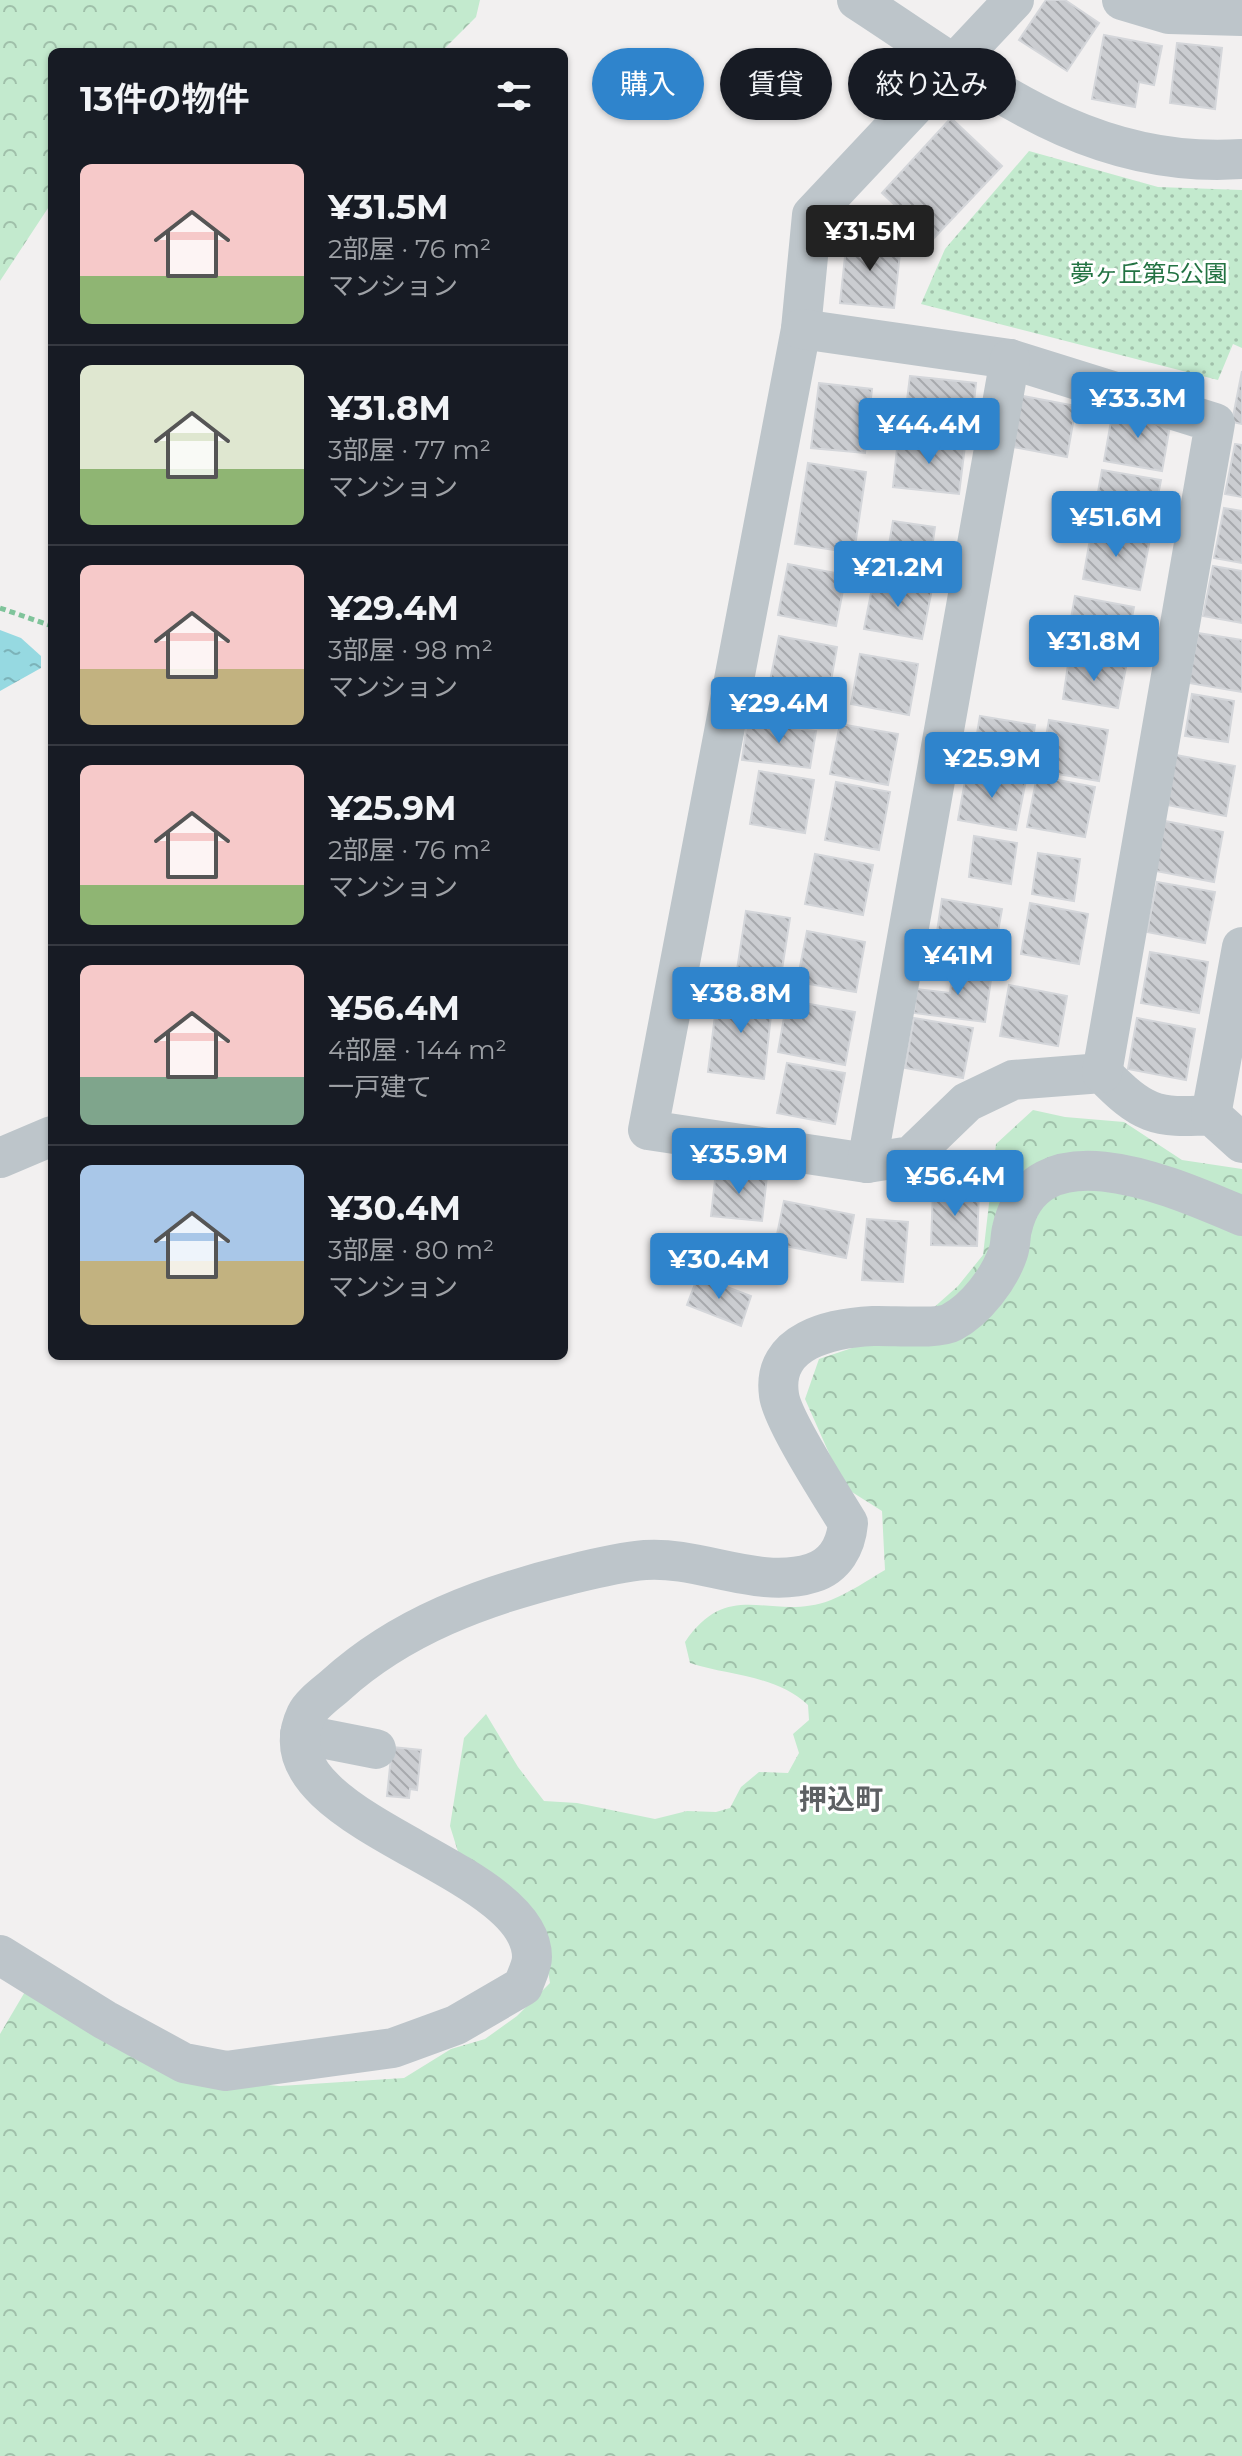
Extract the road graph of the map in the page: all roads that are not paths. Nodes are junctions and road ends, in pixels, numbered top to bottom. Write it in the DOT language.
graph roads {
  1 [pos="857,0"];
  2 [pos="1014,0"];
  3 [pos="1122,0"];
  4 [pos="1242,16"];
  5 [pos="932,48"];
  6 [pos="968,48"];
  7 [pos="1016,101"];
  8 [pos="900,120"];
  9 [pos="1242,159"];
  10 [pos="801,329"];
  11 [pos="1010,359"];
  12 [pos="1242,947"];
  13 [pos="1102,1073"];
  14 [pos="1211,1115"];
  15 [pos="48,1138"];
  16 [pos="1242,1143"];
  17 [pos="0,1158"];
  18 [pos="867,1163"];
  19 [pos="1242,1216"];
  20 [pos="300,1734"];
  21 [pos="376,1749"];
  22 [pos="0,1955"];
  1 -- 5 [label="street"];
  2 -- 6 [label="street"];
  3 -- 4 [label="street"];
  7 -- 9 [label="street"];
  8 -- 10 [label="street"];
  10 -- 11 [label="street"];
  10 -- 18 [label="street"];
  11 -- 13 [label="street"];
  11 -- 18 [label="street"];
  12 -- 14 [label="street"];
  13 -- 14 [label="street"];
  13 -- 18 [label="street"];
  14 -- 16 [label="street"];
  15 -- 17 [label="street"];
  19 -- 20 [label="street"];
  20 -- 21 [label="street"];
  20 -- 22 [label="street"];
}
